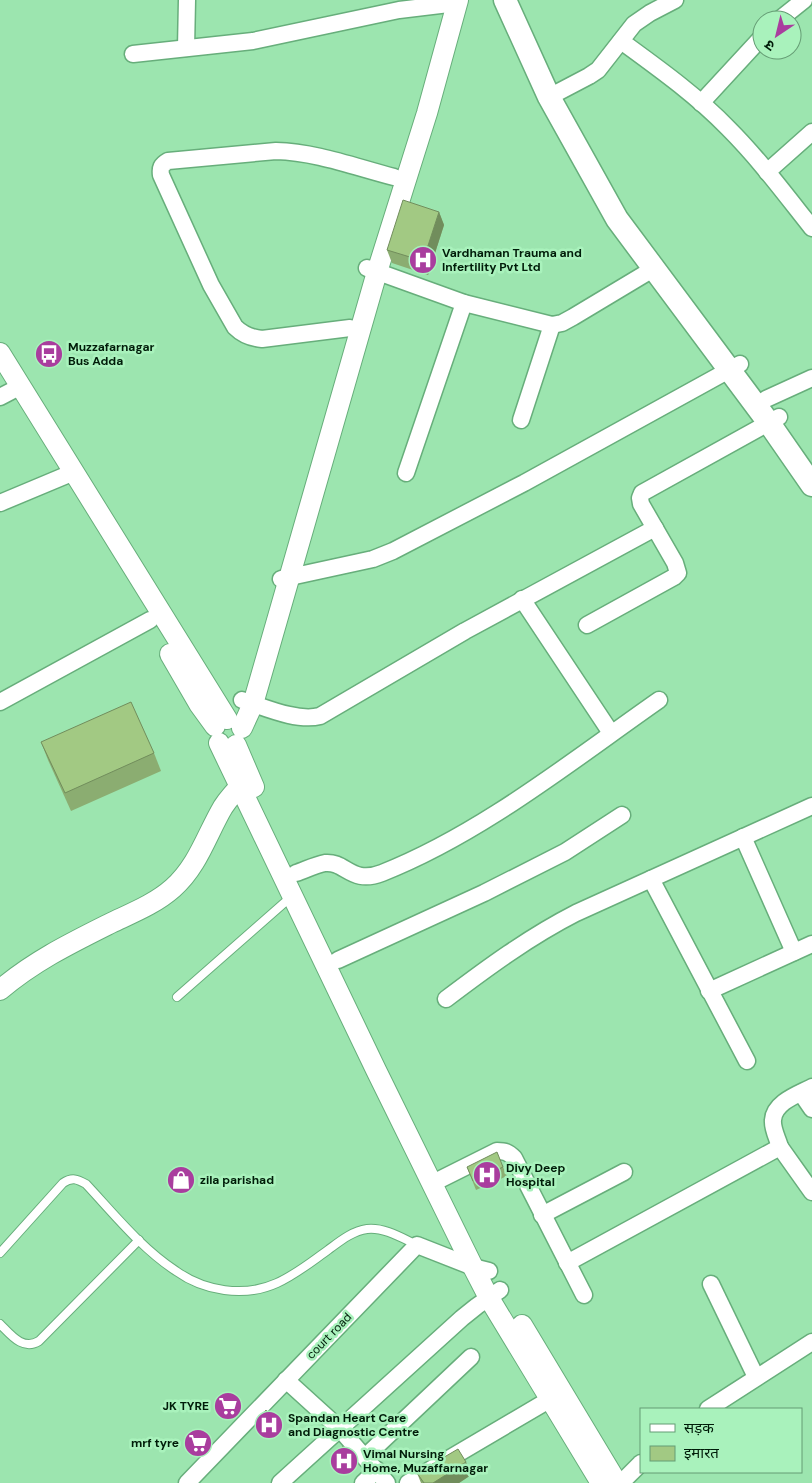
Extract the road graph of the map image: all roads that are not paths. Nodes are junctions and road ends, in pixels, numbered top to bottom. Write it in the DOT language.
graph roads {
  1 [pos="187,0"];
  2 [pos="505,0"];
  3 [pos="521,0"];
  4 [pos="675,0"];
  5 [pos="804,0"];
  6 [pos="451,2"];
  7 [pos="792,10"];
  8 [pos="621,41"];
  9 [pos="186,48"];
  10 [pos="752,48"];
  11 [pos="133,54"];
  12 [pos="555,94"];
  13 [pos="702,103"];
  14 [pos="812,132"];
  15 [pos="767,172"];
  16 [pos="394,177"];
  17 [pos="812,228"];
  18 [pos="653,269"];
  19 [pos="372,270"];
  20 [pos="464,302"];
  21 [pos="552,325"];
  22 [pos="350,328"];
  23 [pos="0,353"];
  24 [pos="735,367"];
  25 [pos="0,374"];
  26 [pos="812,378"];
  27 [pos="10,391"];
  28 [pos="766,399"];
  29 [pos="521,420"];
  30 [pos="774,420"];
  31 [pos="812,463"];
  32 [pos="406,473"];
  33 [pos="69,474"];
  34 [pos="812,484"];
  35 [pos="0,503"];
  36 [pos="655,528"];
  37 [pos="284,578"];
  38 [pos="522,599"];
  39 [pos="150,620"];
  40 [pos="587,625"];
  41 [pos="659,700"];
  42 [pos="0,702"];
  43 [pos="248,702"];
  44 [pos="229,730"];
  45 [pos="611,733"];
  46 [pos="244,782"];
  47 [pos="812,806"];
  48 [pos="622,815"];
  49 [pos="743,837"];
  50 [pos="296,873"];
  51 [pos="651,879"];
  52 [pos="292,896"];
  53 [pos="812,944"];
  54 [pos="794,952"];
  55 [pos="338,960"];
  56 [pos="0,990"];
  57 [pos="709,991"];
  58 [pos="177,997"];
  59 [pos="446,999"];
  60 [pos="746,1060"];
  61 [pos="806,1090"];
  62 [pos="812,1109"];
  63 [pos="780,1147"];
  64 [pos="624,1172"];
  65 [pos="439,1180"];
  66 [pos="812,1192"];
  67 [pos="542,1215"];
  68 [pos="139,1240"];
  69 [pos="417,1245"];
  70 [pos="0,1253"];
  71 [pos="567,1263"];
  72 [pos="481,1269"];
  73 [pos="710,1284"];
  74 [pos="495,1294"];
  75 [pos="584,1295"];
  76 [pos="0,1324"];
  77 [pos="812,1342"];
  78 [pos="471,1357"];
  79 [pos="756,1377"];
  80 [pos="286,1380"];
  81 [pos="557,1395"];
  82 [pos="710,1408"];
  83 [pos="340,1429"];
  84 [pos="365,1457"];
  85 [pos="640,1464"];
  86 [pos="382,1476"];
  87 [pos="187,1483"];
  88 [pos="280,1483"];
  89 [pos="363,1483"];
  90 [pos="408,1483"];
  91 [pos="601,1483"];
  92 [pos="617,1483"];
  93 [pos="622,1483"];
  1 -- 9 [label="street"];
  2 -- 12 [label="main road"];
  3 -- 12 [label="main road"];
  4 -- 8 [label="street"];
  5 -- 7 [label="street"];
  6 -- 9 [label="street"];
  6 -- 16 [label="street"];
  6 -- 19 [label="street"];
  8 -- 12 [label="street"];
  8 -- 13 [label="street"];
  9 -- 11 [label="street"];
  10 -- 13 [label="street"];
  12 -- 18 [label="main road"];
  12 -- 24 [label="main road"];
  13 -- 15 [label="street"];
  14 -- 15 [label="street"];
  15 -- 17 [label="street"];
  16 -- 19 [label="street"];
  16 -- 22 [label="street"];
  18 -- 21 [label="street"];
  18 -- 24 [label="main road"];
  19 -- 20 [label="street"];
  19 -- 22 [label="street"];
  19 -- 37 [label="street"];
  20 -- 21 [label="street"];
  20 -- 32 [label="street"];
  21 -- 29 [label="street"];
  22 -- 37 [label="street"];
  23 -- 27 [label="street"];
  24 -- 28 [label="main road"];
  24 -- 30 [label="main road"];
  24 -- 37 [label="street"];
  25 -- 27 [label="street"];
  26 -- 28 [label="street"];
  27 -- 33 [label="street"];
  28 -- 30 [label="main road"];
  30 -- 31 [label="main road"];
  30 -- 34 [label="main road"];
  30 -- 36 [label="street"];
  33 -- 35 [label="street"];
  33 -- 39 [label="street"];
  33 -- 44 [label="street"];
  36 -- 38 [label="street"];
  36 -- 40 [label="street"];
  37 -- 43 [label="street"];
  38 -- 43 [label="street"];
  38 -- 45 [label="street"];
  39 -- 42 [label="street"];
  39 -- 44 [label="street"];
  41 -- 45 [label="street"];
  43 -- 44 [label="street"];
  44 -- 46 [label="street"];
  45 -- 50 [label="street"];
  46 -- 50 [label="street"];
  46 -- 52 [label="street"];
  46 -- 56 [label="street"];
  47 -- 49 [label="street"];
  48 -- 55 [label="street"];
  49 -- 51 [label="street"];
  49 -- 54 [label="street"];
  50 -- 55 [label="street"];
  51 -- 57 [label="street"];
  51 -- 59 [label="street"];
  52 -- 58 [label="lane"];
  52 -- 65 [label="street"];
  53 -- 54 [label="street"];
  54 -- 57 [label="street"];
  55 -- 65 [label="street"];
  57 -- 60 [label="street"];
  61 -- 62 [label="street"];
  61 -- 63 [label="street"];
  63 -- 66 [label="street"];
  63 -- 71 [label="street"];
  64 -- 67 [label="street"];
  65 -- 67 [label="street"];
  65 -- 72 [label="street"];
  67 -- 71 [label="street"];
  68 -- 69 [label="lane"];
  68 -- 70 [label="lane"];
  68 -- 76 [label="lane"];
  69 -- 72 [label="street"];
  69 -- 80 [label="street, court road"];
  71 -- 75 [label="street"];
  72 -- 74 [label="street"];
  73 -- 79 [label="street"];
  74 -- 81 [label="street"];
  74 -- 83 [label="street"];
  77 -- 79 [label="street"];
  78 -- 84 [label="street"];
  79 -- 82 [label="street"];
  80 -- 83 [label="street"];
  80 -- 87 [label="street, court road"];
  81 -- 90 [label="street"];
  81 -- 91 [label="street"];
  81 -- 92 [label="street"];
  83 -- 84 [label="street"];
  83 -- 88 [label="street"];
  84 -- 86 [label="street"];
  85 -- 93 [label="street"];
  86 -- 89 [label="street"];
}
